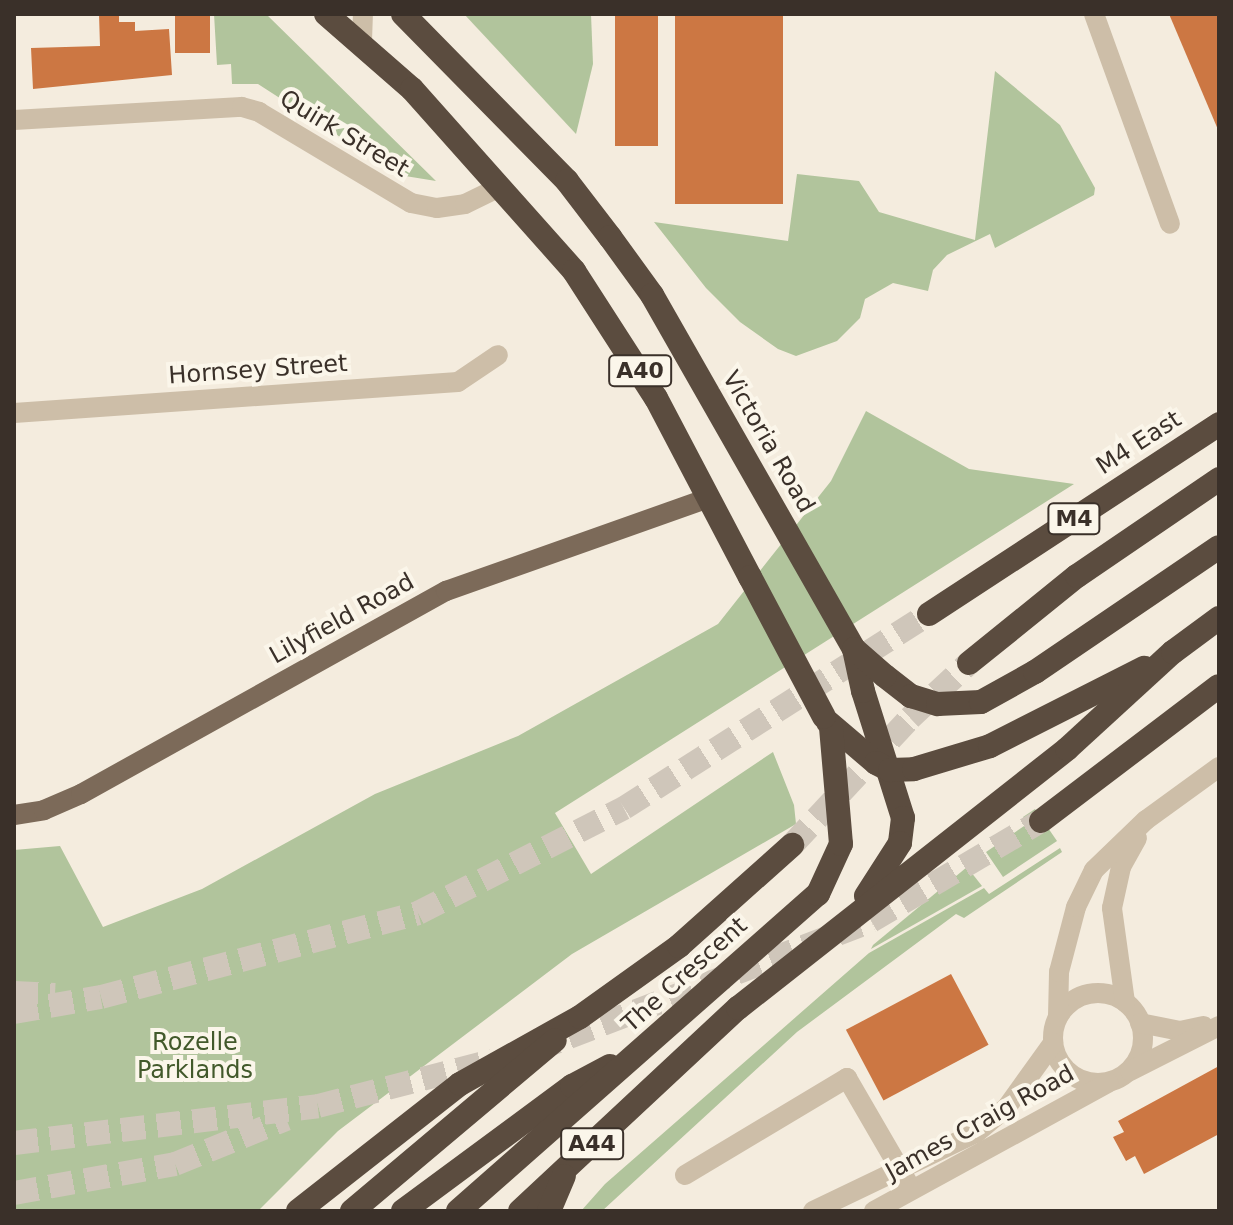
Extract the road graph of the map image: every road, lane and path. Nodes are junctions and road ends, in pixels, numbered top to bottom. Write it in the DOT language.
graph roads {
  1 [pos="326,14"];
  2 [pos="363,14"];
  3 [pos="403,14"];
  4 [pos="1094,14"];
  5 [pos="362,41"];
  6 [pos="14,120"];
  7 [pos="498,188"];
  8 [pos="1170,224"];
  9 [pos="498,355"];
  10 [pos="14,413"];
  11 [pos="1219,424"];
  12 [pos="1219,479"];
  13 [pos="708,498"];
  14 [pos="1219,547"];
  15 [pos="929,614"];
  16 [pos="1219,618"];
  17 [pos="854,649"];
  18 [pos="1173,652"];
  19 [pos="969,663"];
  20 [pos="1219,686"];
  21 [pos="828,722"];
  22 [pos="1219,767"];
  23 [pos="890,770"];
  24 [pos="14,815"];
  25 [pos="1146,820"];
  26 [pos="1041,821"];
  27 [pos="792,845"];
  28 [pos="812,947"];
  29 [pos="1125,1002"];
  30 [pos="580,1017"];
  31 [pos="1058,1017"];
  32 [pos="1140,1023"];
  33 [pos="1219,1024"];
  34 [pos="1053,1043"];
  35 [pos="641,1051"];
  36 [pos="1118,1077"];
  37 [pos="568,1167"];
  38 [pos="900,1170"];
  39 [pos="685,1175"];
  40 [pos="390,1176"];
  41 [pos="912,1190"];
  42 [pos="298,1211"];
  43 [pos="352,1211"];
  44 [pos="376,1211"];
  45 [pos="403,1211"];
  46 [pos="458,1211"];
  47 [pos="520,1211"];
  48 [pos="549,1211"];
  49 [pos="813,1211"];
  50 [pos="874,1211"];
  1 -- 5 [label="highway, A40"];
  2 -- 5 [label="street"];
  3 -- 17 [label="highway, Victoria Road / A40"];
  4 -- 8 [label="street"];
  5 -- 7 [label="highway, A40"];
  6 -- 7 [label="street, Quirk Street"];
  7 -- 13 [label="highway, A40"];
  9 -- 10 [label="street, Hornsey Street"];
  11 -- 15 [label="highway, M4 East / M4"];
  12 -- 19 [label="highway"];
  13 -- 21 [label="highway, A40, bridge"];
  13 -- 24 [label="main road, Lilyfield Road"];
  14 -- 17 [label="highway, bridge"];
  16 -- 18 [label="highway"];
  17 -- 23 [label="highway, Victoria Road, bridge"];
  18 -- 23 [label="highway"];
  18 -- 28 [label="highway"];
  20 -- 26 [label="highway"];
  21 -- 23 [label="highway"];
  21 -- 35 [label="highway, The Crescent"];
  22 -- 25 [label="street"];
  23 -- 28 [label="highway, Victoria Road"];
  25 -- 29 [label="street"];
  25 -- 31 [label="street"];
  27 -- 30 [label="highway"];
  28 -- 37 [label="highway, A44"];
  29 -- 31 [label="street"];
  29 -- 32 [label="street"];
  30 -- 40 [label="highway"];
  30 -- 42 [label="highway"];
  31 -- 34 [label="street"];
  32 -- 33 [label="street"];
  32 -- 36 [label="street"];
  33 -- 36 [label="street, James Craig Road"];
  34 -- 36 [label="street"];
  34 -- 38 [label="street, James Craig Road"];
  35 -- 45 [label="highway"];
  35 -- 46 [label="highway, The Crescent"];
  36 -- 41 [label="street, James Craig Road"];
  37 -- 47 [label="highway, A44"];
  37 -- 48 [label="highway"];
  38 -- 39 [label="street"];
  38 -- 41 [label="street"];
  38 -- 49 [label="street, James Craig Road"];
  40 -- 43 [label="highway"];
  40 -- 44 [label="highway"];
  41 -- 50 [label="street, James Craig Road"];
}
